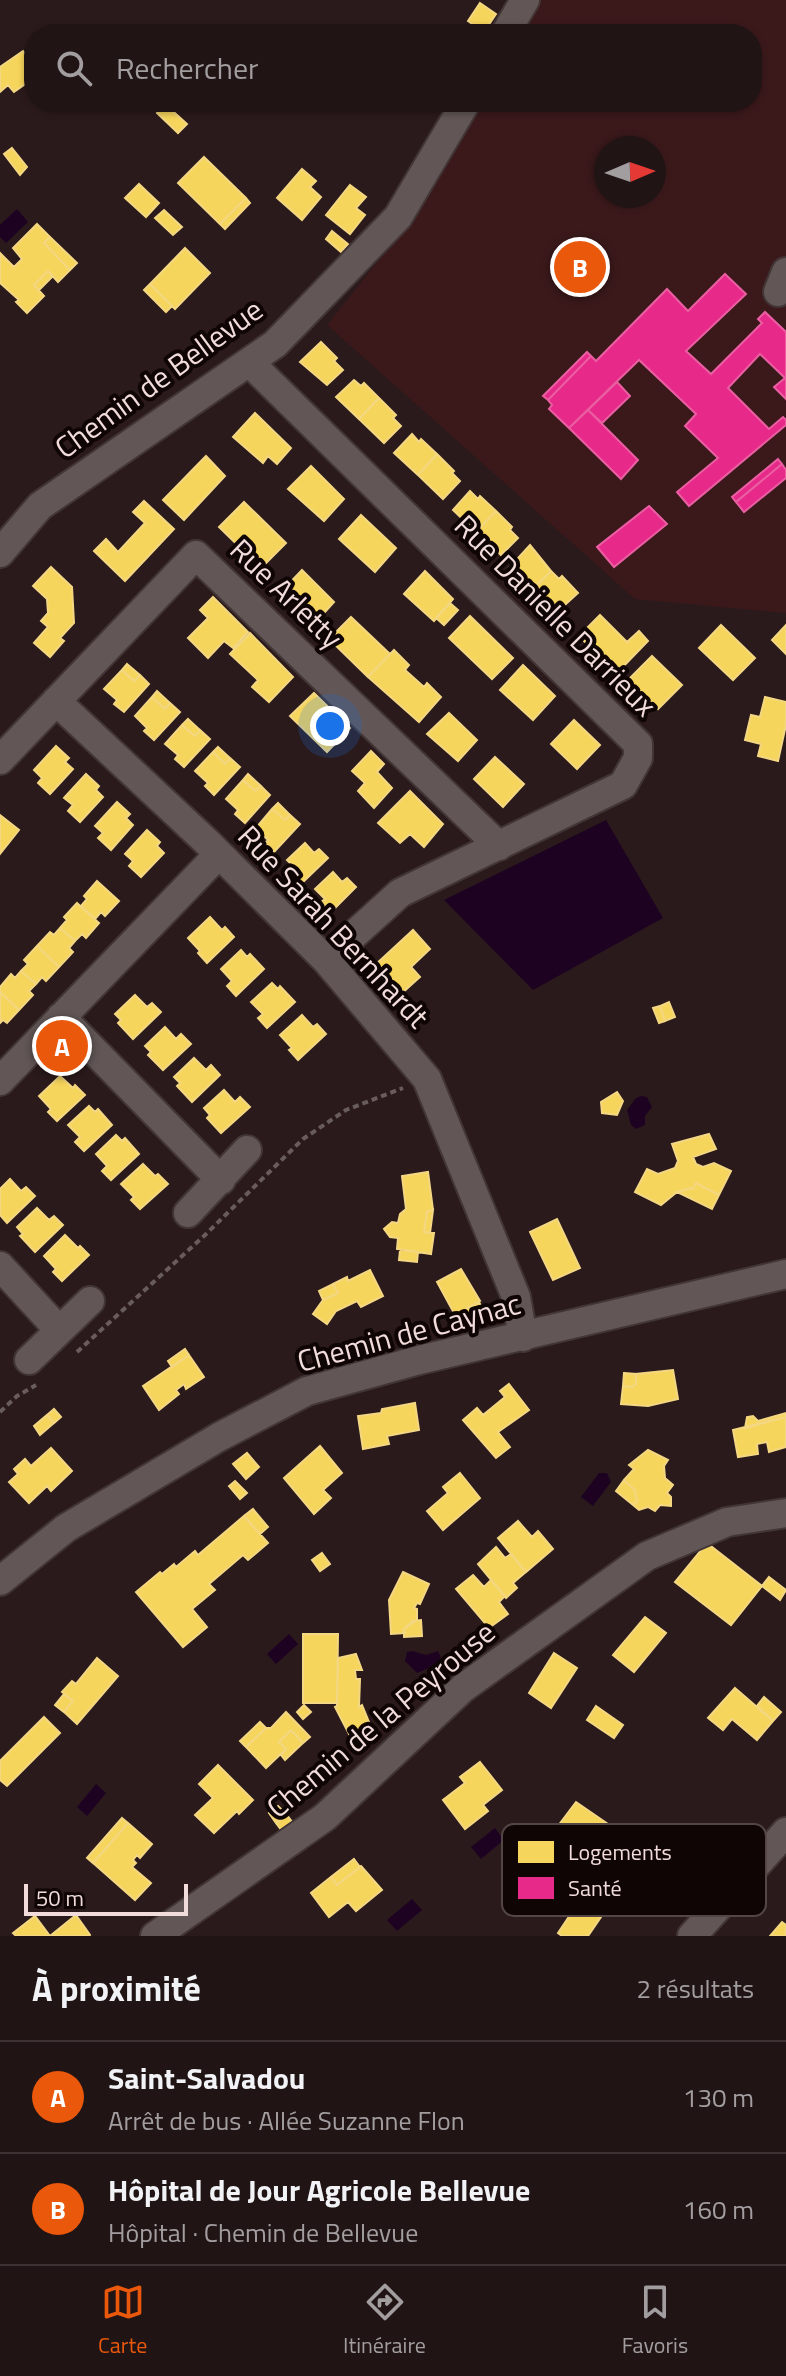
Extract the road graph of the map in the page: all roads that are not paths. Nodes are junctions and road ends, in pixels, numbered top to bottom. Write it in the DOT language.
graph roads {
  1 [pos="525,0"];
  2 [pos="511,24"];
  3 [pos="460,112"];
  4 [pos="249,362"];
  5 [pos="0,553"];
  6 [pos="56,701"];
  7 [pos="0,760"];
  8 [pos="499,846"];
  9 [pos="218,855"];
  10 [pos="326,960"];
  11 [pos="61,1017"];
  12 [pos="0,1081"];
  13 [pos="247,1150"];
  14 [pos="221,1180"];
  15 [pos="188,1213"];
  16 [pos="0,1266"];
  17 [pos="786,1274"];
  18 [pos="90,1301"];
  19 [pos="59,1330"];
  20 [pos="523,1337"];
  21 [pos="36,1370"];
  22 [pos="786,1513"];
  23 [pos="0,1581"];
  24 [pos="786,1832"];
  25 [pos="766,1854"];
  26 [pos="710,1916"];
  27 [pos="155,1936"];
  28 [pos="692,1936"];
  1 -- 2 [label="street"];
  3 -- 4 [label="street, Chemin de Bellevue"];
  4 -- 5 [label="street, Chemin de Bellevue"];
  4 -- 8 [label="street, Rue Danielle Darrieux"];
  6 -- 7 [label="street, Rue Arletty"];
  6 -- 8 [label="street, Rue Arletty"];
  6 -- 9 [label="street, Rue Sarah Bernhardt"];
  8 -- 10 [label="street, Rue Danielle Darrieux"];
  9 -- 10 [label="street, Rue Sarah Bernhardt"];
  9 -- 11 [label="street"];
  10 -- 20 [label="street, Rue Sarah Bernhardt"];
  11 -- 12 [label="street"];
  11 -- 14 [label="street"];
  13 -- 14 [label="street"];
  14 -- 15 [label="street"];
  16 -- 19 [label="street"];
  17 -- 20 [label="street, Chemin de Caynac"];
  18 -- 19 [label="street"];
  19 -- 21 [label="street"];
  20 -- 23 [label="street, Chemin de Caynac"];
  22 -- 27 [label="street, Chemin de la Peyrouse"];
  24 -- 25 [label="street"];
  26 -- 28 [label="street"];
}
